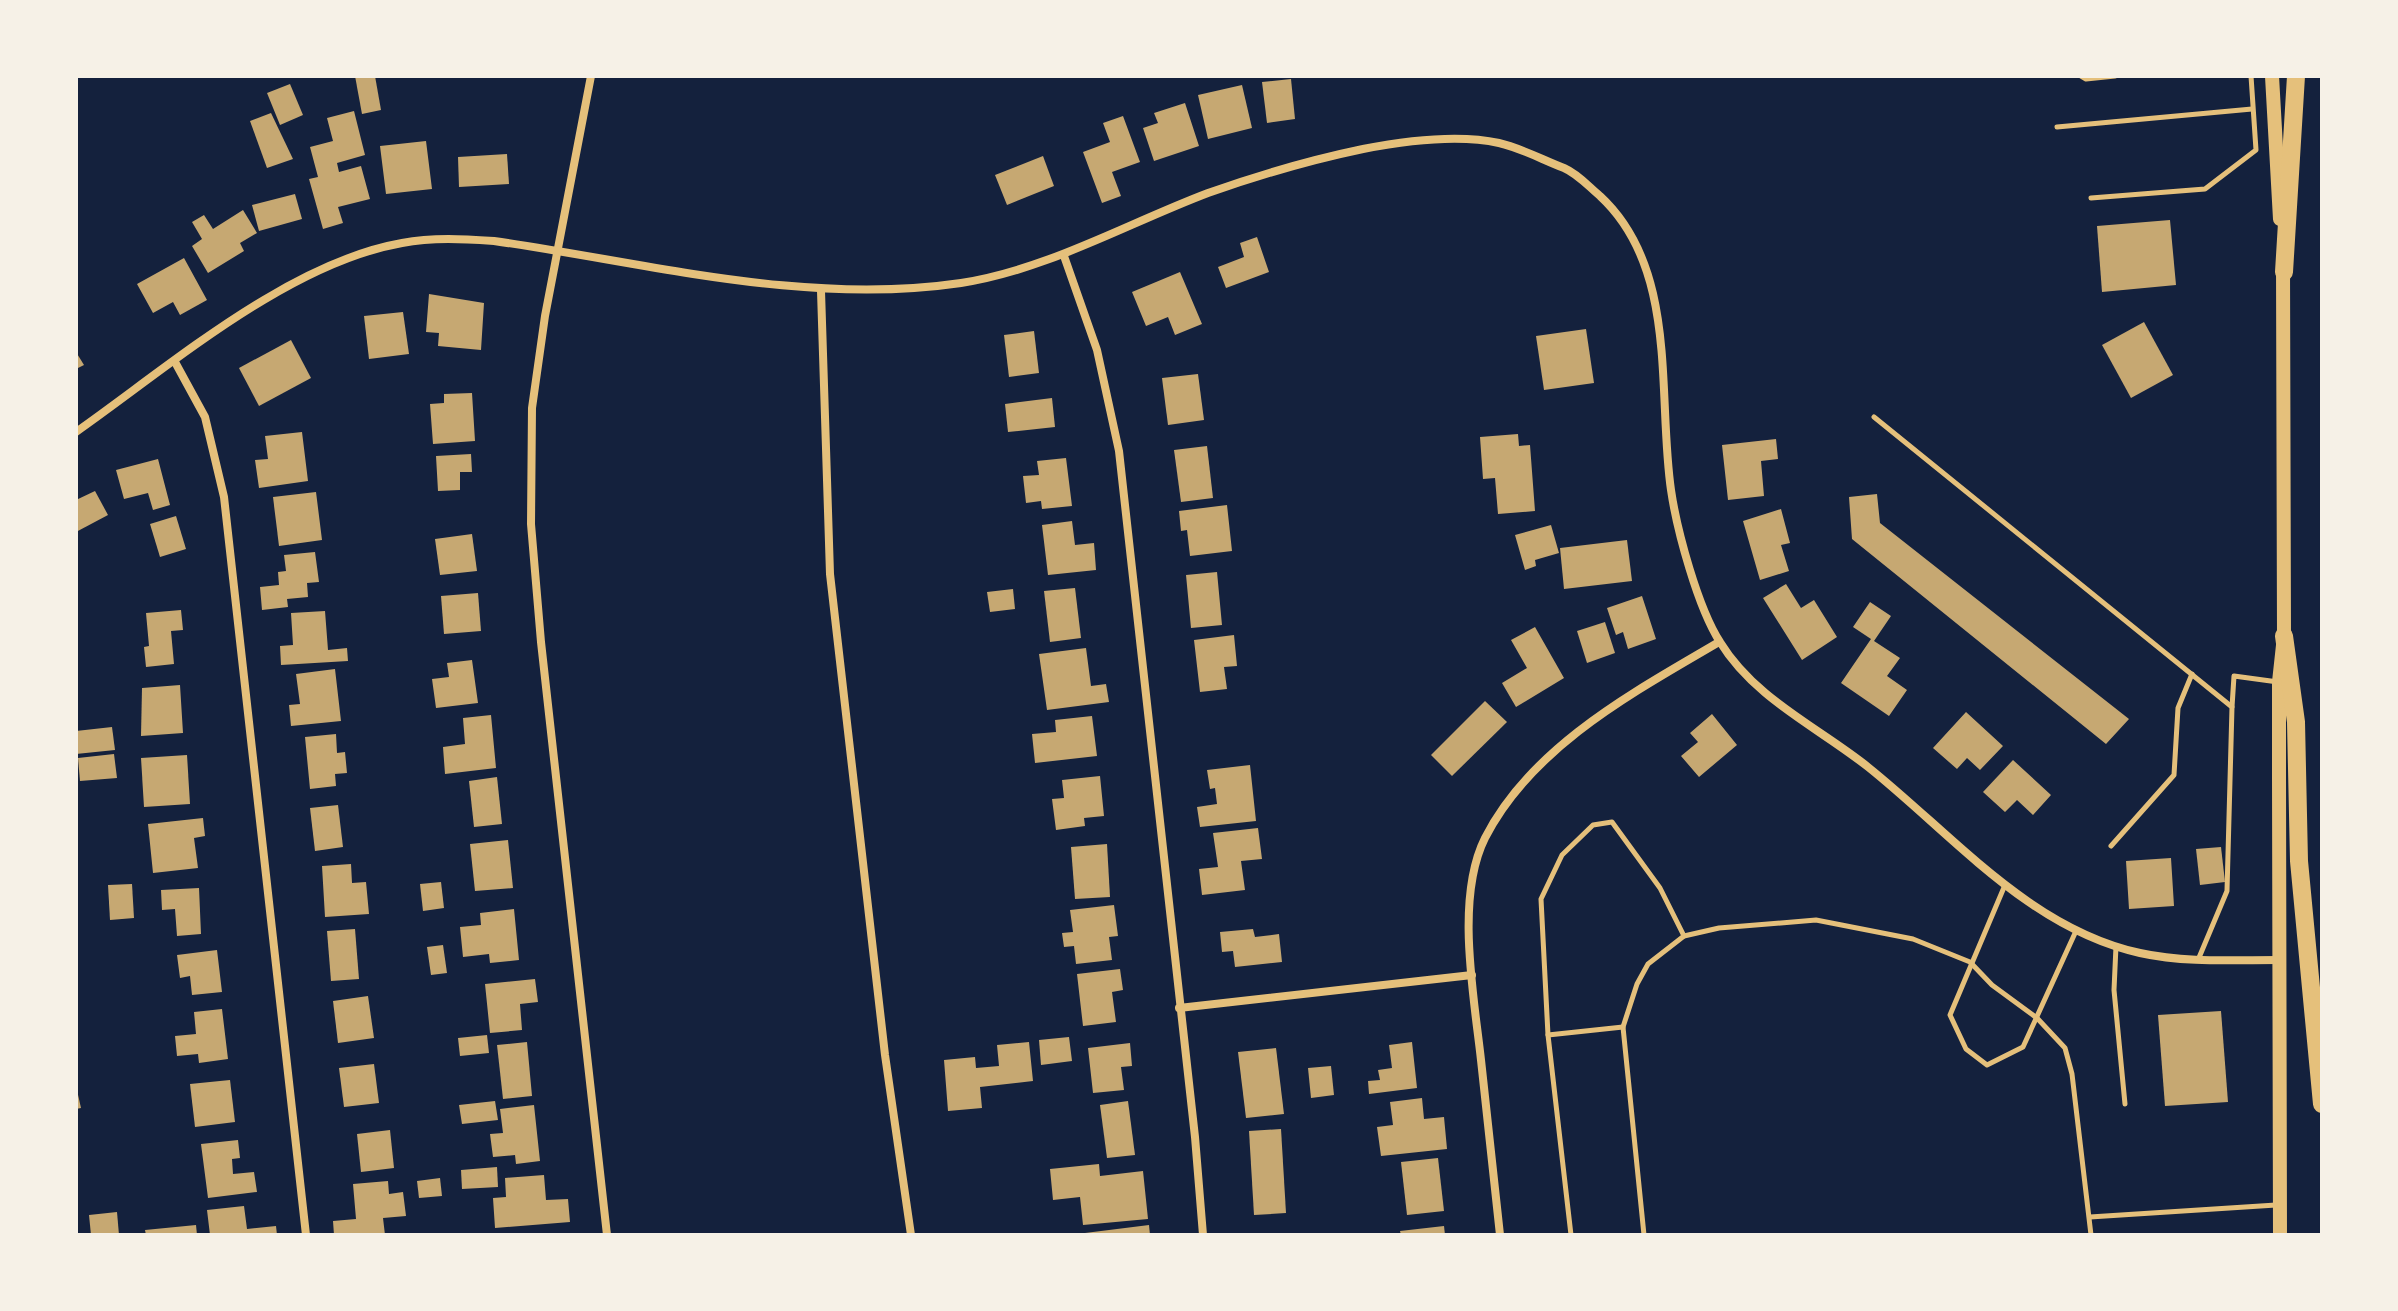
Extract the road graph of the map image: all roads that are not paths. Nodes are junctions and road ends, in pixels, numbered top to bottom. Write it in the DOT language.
graph roads {
  1 [pos="591,76"];
  2 [pos="2081,76"];
  3 [pos="2115,76"];
  4 [pos="2251,76"];
  5 [pos="2272,76"];
  6 [pos="2296,76"];
  7 [pos="2252,109"];
  8 [pos="2057,127"];
  9 [pos="2091,198"];
  10 [pos="557,250"];
  11 [pos="1064,256"];
  12 [pos="2284,272"];
  13 [pos="821,291"];
  14 [pos="175,362"];
  15 [pos="1874,417"];
  16 [pos="76,432"];
  17 [pos="2284,636"];
  18 [pos="1719,642"];
  19 [pos="2192,674"];
  20 [pos="2279,682"];
  21 [pos="2232,707"];
  22 [pos="2111,846"];
  23 [pos="2005,885"];
  24 [pos="2076,931"];
  25 [pos="1684,936"];
  26 [pos="2116,945"];
  27 [pos="2198,960"];
  28 [pos="2278,960"];
  29 [pos="1970,962"];
  30 [pos="1472,975"];
  31 [pos="1179,1008"];
  32 [pos="2037,1018"];
  33 [pos="1623,1027"];
  34 [pos="1548,1035"];
  35 [pos="2125,1104"];
  36 [pos="2322,1104"];
  37 [pos="2279,1205"];
  38 [pos="2090,1217"];
  39 [pos="306,1235"];
  40 [pos="607,1235"];
  41 [pos="911,1235"];
  42 [pos="1203,1235"];
  43 [pos="1500,1235"];
  44 [pos="1571,1235"];
  45 [pos="1644,1235"];
  46 [pos="2091,1235"];
  47 [pos="2280,1235"];
  1 -- 10 [label="street"];
  2 -- 3 [label="lane"];
  4 -- 7 [label="lane"];
  5 -- 12 [label="main road"];
  6 -- 12 [label="highway"];
  7 -- 8 [label="lane"];
  7 -- 9 [label="lane"];
  10 -- 13 [label="street"];
  10 -- 14 [label="street"];
  10 -- 40 [label="street"];
  11 -- 13 [label="street"];
  11 -- 18 [label="street"];
  11 -- 31 [label="street"];
  12 -- 17 [label="main road"];
  13 -- 41 [label="street"];
  14 -- 16 [label="street"];
  14 -- 39 [label="street"];
  15 -- 19 [label="lane"];
  17 -- 20 [label="main road"];
  17 -- 36 [label="highway"];
  18 -- 23 [label="street"];
  18 -- 30 [label="street"];
  19 -- 21 [label="lane"];
  19 -- 22 [label="lane"];
  20 -- 21 [label="lane"];
  20 -- 28 [label="main road"];
  21 -- 27 [label="lane"];
  23 -- 24 [label="street"];
  23 -- 29 [label="lane"];
  24 -- 26 [label="street"];
  24 -- 32 [label="lane"];
  25 -- 29 [label="lane"];
  25 -- 33 [label="lane"];
  25 -- 34 [label="lane"];
  26 -- 27 [label="street"];
  26 -- 35 [label="lane"];
  27 -- 28 [label="street"];
  28 -- 37 [label="main road"];
  29 -- 32 [label="lane"];
  29 -- 32 [label="lane"];
  30 -- 31 [label="street"];
  30 -- 43 [label="street"];
  31 -- 42 [label="street"];
  32 -- 38 [label="lane"];
  33 -- 34 [label="lane"];
  33 -- 45 [label="lane"];
  34 -- 44 [label="lane"];
  37 -- 38 [label="lane"];
  37 -- 47 [label="main road"];
  38 -- 46 [label="lane"];
}
